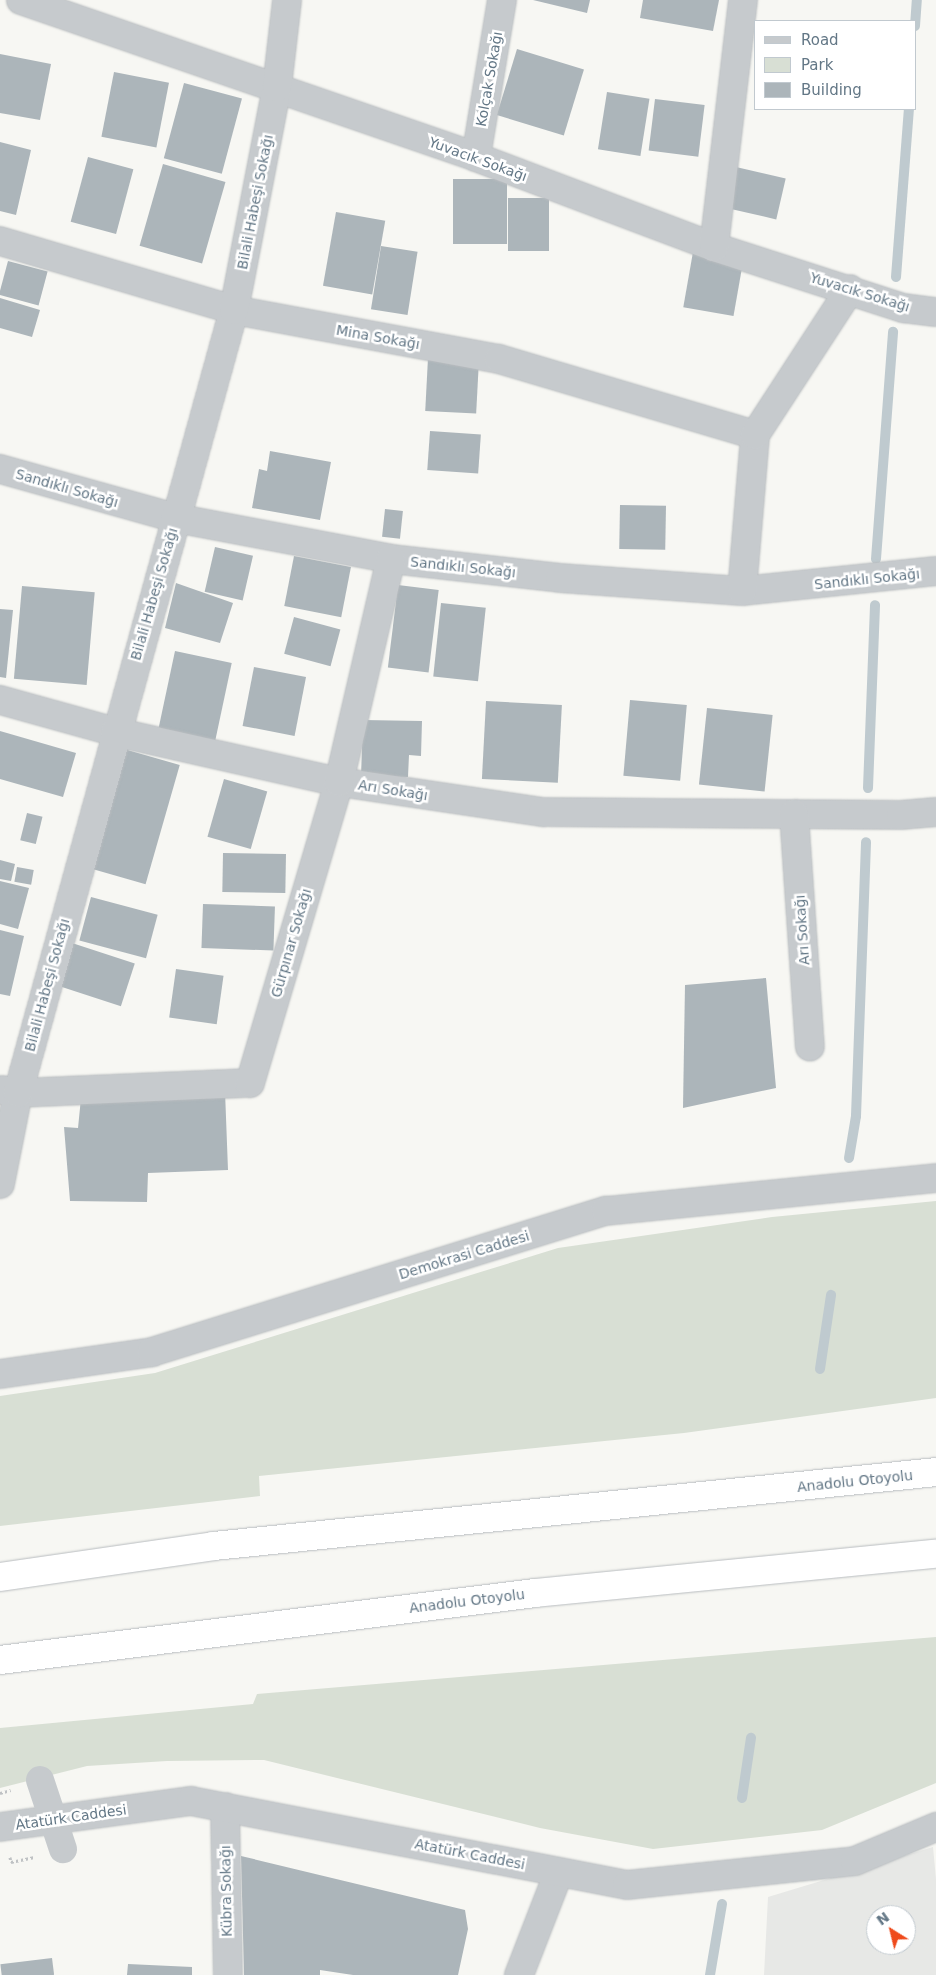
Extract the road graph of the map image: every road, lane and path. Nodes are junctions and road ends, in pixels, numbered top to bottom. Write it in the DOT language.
graph roads {
  1 [pos="21,0"];
  2 [pos="287,0"];
  3 [pos="502,0"];
  4 [pos="743,0"];
  5 [pos="76,10"];
  6 [pos="277,87"];
  7 [pos="476,157"];
  8 [pos="0,241"];
  9 [pos="714,247"];
  10 [pos="850,289"];
  11 [pos="234,310"];
  12 [pos="936,312"];
  13 [pos="755,436"];
  14 [pos="0,469"];
  15 [pos="175,518"];
  16 [pos="390,559"];
  17 [pos="936,572"];
  18 [pos="742,591"];
  19 [pos="0,700"];
  20 [pos="115,732"];
  21 [pos="339,782"];
  22 [pos="936,812"];
  23 [pos="794,814"];
  24 [pos="810,1046"];
  25 [pos="9,1091"];
  26 [pos="936,1178"];
  27 [pos="0,1184"];
  28 [pos="0,1374"];
  29 [pos="936,1472"];
  30 [pos="936,1554"];
  31 [pos="876,1558"];
  32 [pos="936,1563"];
  33 [pos="0,1577"];
  34 [pos="0,1660"];
  35 [pos="40,1780"];
  36 [pos="225,1807"];
  37 [pos="0,1827"];
  38 [pos="936,1827"];
  39 [pos="64,1849"];
  40 [pos="559,1872"];
  41 [pos="228,1975"];
  42 [pos="519,1975"];
  1 -- 5 [label="street, Yuvacık Sokağı"];
  2 -- 6 [label="street, Bilali Habeşi Sokağı"];
  3 -- 7 [label="street, Kolçak Sokağı"];
  4 -- 9 [label="street"];
  5 -- 6 [label="street, Yuvacık Sokağı"];
  6 -- 7 [label="street, Yuvacık Sokağı"];
  6 -- 11 [label="street, Bilali Habeşi Sokağı"];
  7 -- 9 [label="street, Yuvacık Sokağı"];
  8 -- 11 [label="street, Mina Sokağı"];
  9 -- 10 [label="street, Yuvacık Sokağı"];
  10 -- 12 [label="street, Yuvacık Sokağı"];
  10 -- 13 [label="street"];
  11 -- 13 [label="street, Mina Sokağı"];
  11 -- 15 [label="street, Bilali Habeşi Sokağı"];
  13 -- 18 [label="street"];
  14 -- 15 [label="street, Sandıklı Sokağı"];
  15 -- 16 [label="street, Sandıklı Sokağı"];
  15 -- 20 [label="street, Bilali Habeşi Sokağı"];
  16 -- 18 [label="street, Sandıklı Sokağı"];
  16 -- 21 [label="street, Gürpınar Sokağı"];
  17 -- 18 [label="street, Sandıklı Sokağı"];
  19 -- 20 [label="street, Arı Sokağı"];
  20 -- 21 [label="street, Arı Sokağı"];
  20 -- 25 [label="street, Bilali Habeşi Sokağı"];
  21 -- 23 [label="street, Arı Sokağı"];
  21 -- 25 [label="street, Gürpınar Sokağı"];
  22 -- 23 [label="street, Arı Sokağı"];
  23 -- 24 [label="street, Arı Sokağı"];
  25 -- 27 [label="street, Bilali Habeşi Sokağı"];
  26 -- 28 [label="street, Demokrasi Caddesi"];
  29 -- 33 [label="highway, Anadolu Otoyolu"];
  30 -- 31 [label="highway, Anadolu Otoyolu"];
  31 -- 32 [label="highway"];
  31 -- 34 [label="highway, Anadolu Otoyolu"];
  35 -- 39 [label="street, bridge"];
  36 -- 37 [label="street, Atatürk Caddesi"];
  36 -- 40 [label="street, Atatürk Caddesi"];
  36 -- 41 [label="street, Kübra Sokağı"];
  38 -- 40 [label="street, Atatürk Caddesi"];
  40 -- 42 [label="street"];
}
